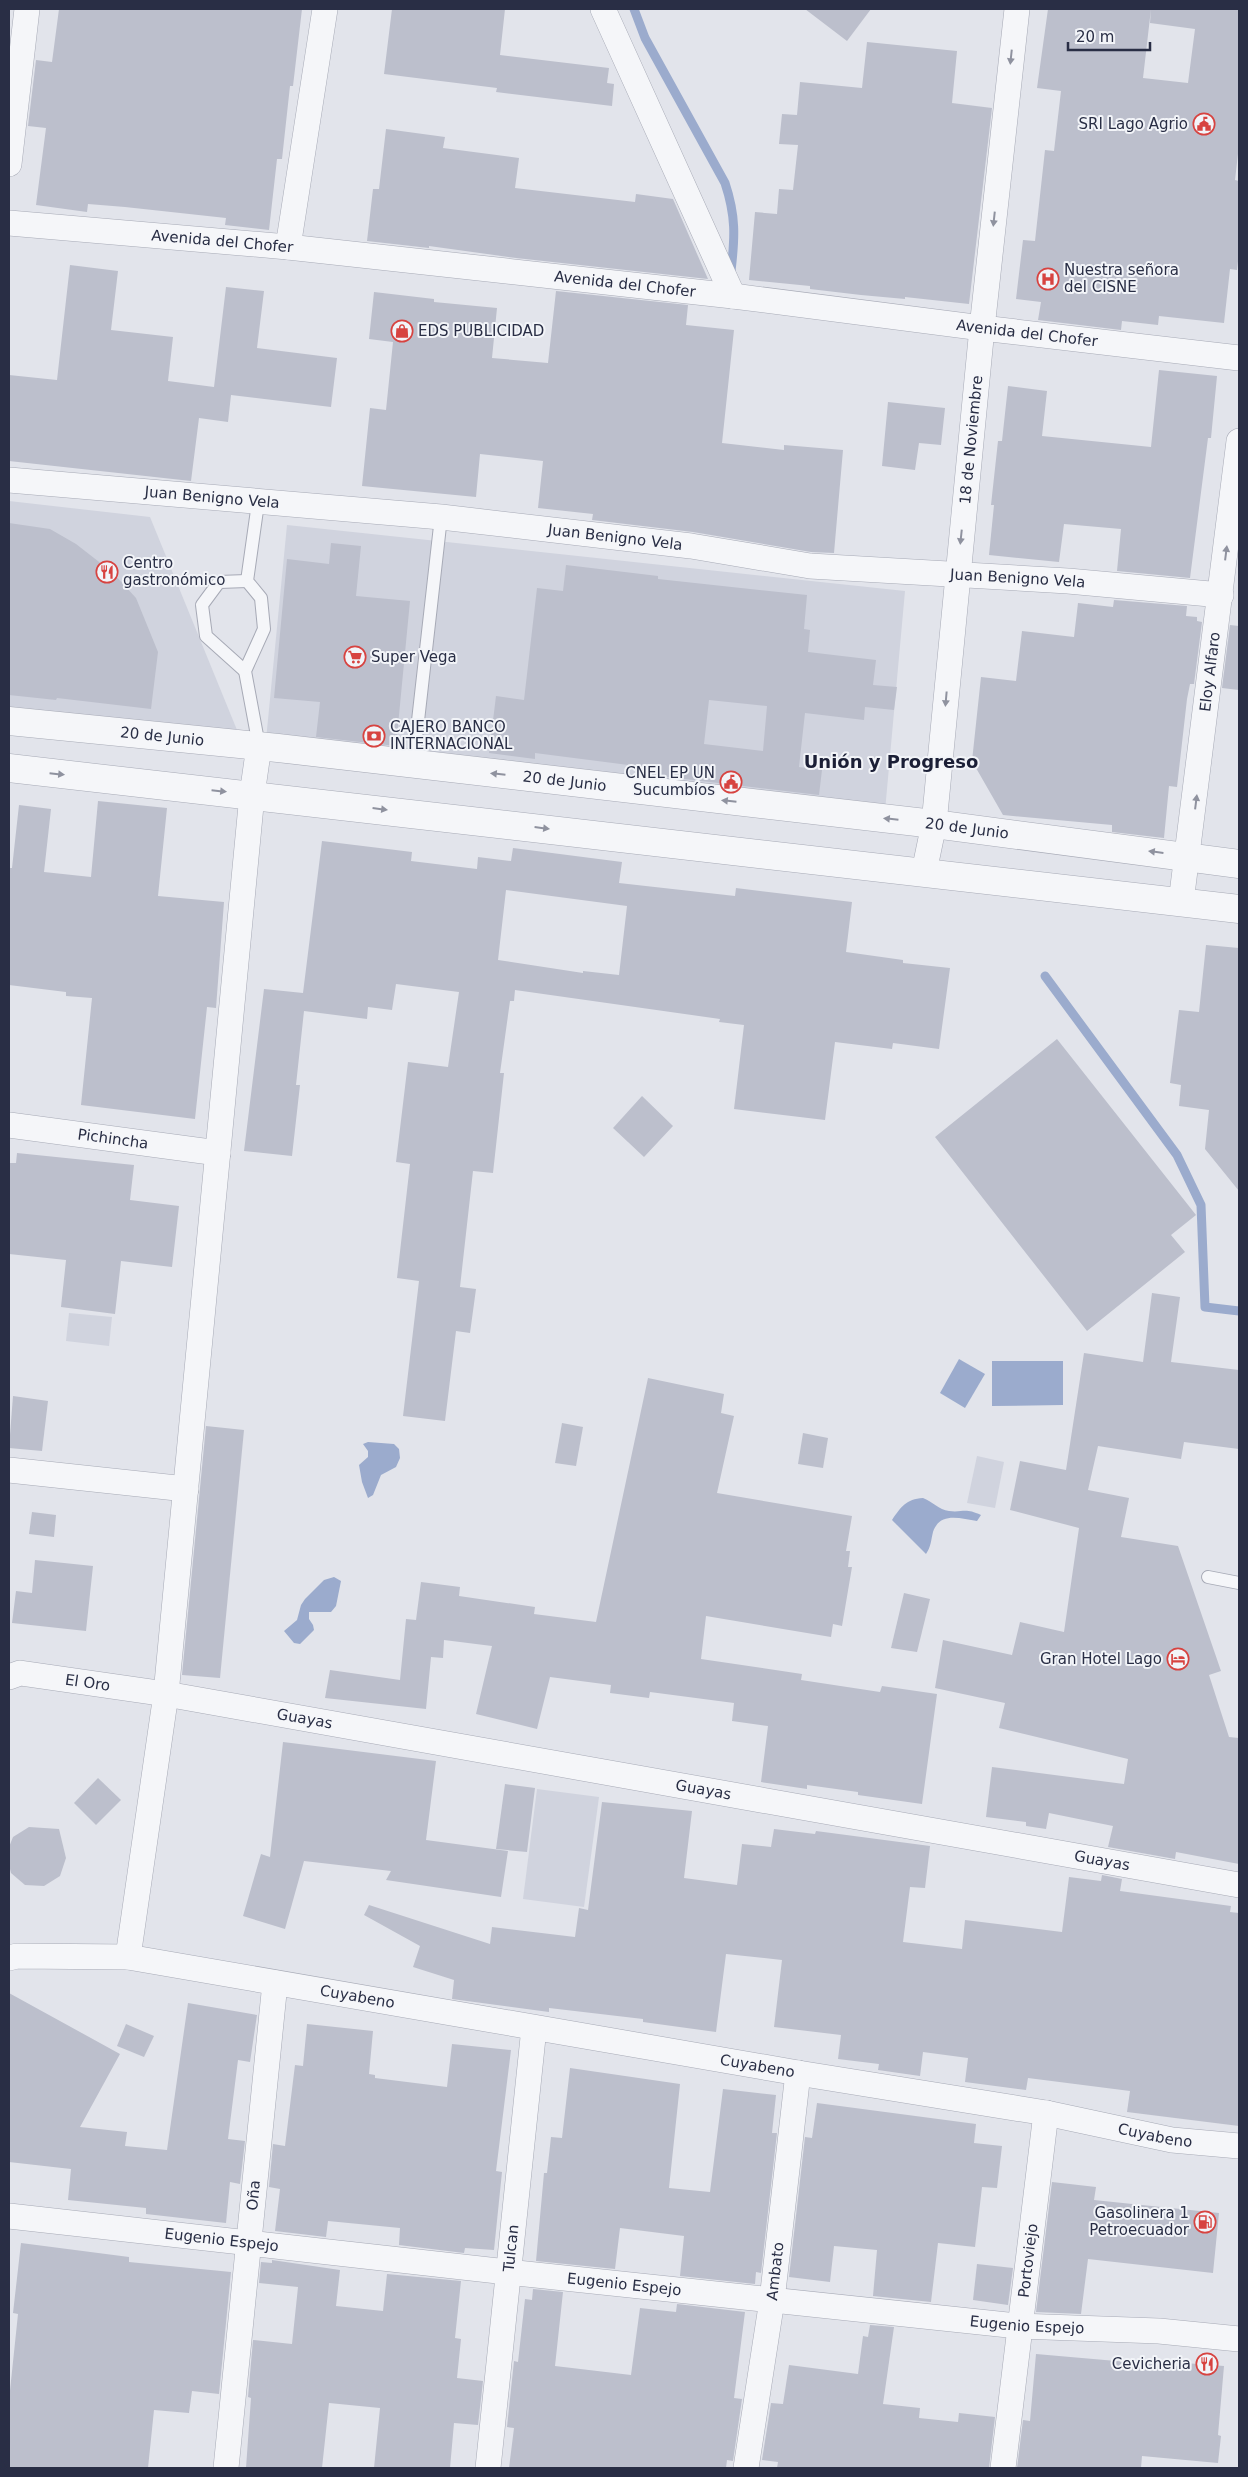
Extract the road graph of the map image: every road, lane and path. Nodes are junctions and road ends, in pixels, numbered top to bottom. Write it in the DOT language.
graph roads {
  1 [pos="27,9"];
  2 [pos="325,9"];
  3 [pos="603,9"];
  4 [pos="1017,9"];
  5 [pos="9,164"];
  6 [pos="9,223"];
  7 [pos="288,247"];
  8 [pos="733,296"];
  9 [pos="982,328"];
  10 [pos="1239,358"];
  11 [pos="1239,441"];
  12 [pos="9,480"];
  13 [pos="258,503"];
  14 [pos="441,517"];
  15 [pos="958,574"];
  16 [pos="247,581"];
  17 [pos="1221,595"];
  18 [pos="245,671"];
  19 [pos="9,721"];
  20 [pos="259,746"];
  21 [pos="412,764"];
  22 [pos="9,768"];
  23 [pos="252,795"];
  24 [pos="934,824"];
  25 [pos="1189,856"];
  26 [pos="1239,864"];
  27 [pos="924,872"];
  28 [pos="1181,902"];
  29 [pos="1239,909"];
  30 [pos="9,1125"];
  31 [pos="218,1153"];
  32 [pos="9,1470"];
  33 [pos="186,1490"];
  34 [pos="1208,1577"];
  35 [pos="1239,1583"];
  36 [pos="9,1676"];
  37 [pos="166,1694"];
  38 [pos="1239,1885"];
  39 [pos="128,1957"];
  40 [pos="9,1958"];
  41 [pos="275,1983"];
  42 [pos="534,2028"];
  43 [pos="798,2073"];
  44 [pos="1046,2113"];
  45 [pos="1239,2146"];
  46 [pos="9,2216"];
  47 [pos="248,2242"];
  48 [pos="508,2272"];
  49 [pos="772,2300"];
  50 [pos="1018,2326"];
  51 [pos="1239,2339"];
  52 [pos="226,2468"];
  53 [pos="488,2468"];
  54 [pos="746,2468"];
  55 [pos="1003,2468"];
  1 -- 5 [label="street"];
  2 -- 7 [label="street"];
  3 -- 8 [label="street"];
  4 -- 9 [label="street, 18 de Noviembre, one-way"];
  6 -- 7 [label="street, Avenida del Chofer"];
  7 -- 8 [label="street, Avenida del Chofer"];
  8 -- 9 [label="street, Avenida del Chofer"];
  9 -- 10 [label="street, Avenida del Chofer"];
  9 -- 15 [label="street, 18 de Noviembre, one-way"];
  17 -- 11 [label="street, Eloy Alfaro, one-way"];
  12 -- 13 [label="street, Juan Benigno Vela"];
  13 -- 14 [label="street, Juan Benigno Vela"];
  13 -- 16 [label="lane"];
  14 -- 15 [label="street, Juan Benigno Vela"];
  14 -- 21 [label="lane"];
  15 -- 17 [label="street, Juan Benigno Vela"];
  15 -- 24 [label="street, 18 de Noviembre, one-way"];
  16 -- 18 [label="lane"];
  16 -- 18 [label="lane"];
  25 -- 17 [label="street, Eloy Alfaro, one-way"];
  18 -- 20 [label="lane"];
  19 -- 20 [label="street, 20 de Junio"];
  20 -- 21 [label="street, 20 de Junio"];
  20 -- 23 [label="street"];
  24 -- 21 [label="street, 20 de Junio, one-way"];
  22 -- 23 [label="street, one-way"];
  23 -- 27 [label="street, one-way"];
  23 -- 31 [label="street"];
  25 -- 24 [label="street, 20 de Junio, one-way"];
  24 -- 27 [label="street, 18 de Noviembre"];
  25 -- 26 [label="street, 20 de Junio"];
  25 -- 28 [label="street, Eloy Alfaro"];
  27 -- 28 [label="street"];
  28 -- 29 [label="street"];
  30 -- 31 [label="street, Pichincha"];
  31 -- 33 [label="street"];
  32 -- 33 [label="street"];
  33 -- 37 [label="street"];
  34 -- 35 [label="lane"];
  36 -- 37 [label="street, El Oro"];
  37 -- 38 [label="street, Guayas"];
  37 -- 39 [label="street"];
  39 -- 40 [label="street, Cuyabeno"];
  39 -- 41 [label="street, Cuyabeno"];
  41 -- 42 [label="street, Cuyabeno"];
  41 -- 47 [label="street, Oña"];
  42 -- 43 [label="street, Cuyabeno"];
  42 -- 48 [label="street, Tulcan"];
  43 -- 44 [label="street, Cuyabeno"];
  43 -- 49 [label="street, Ambato"];
  44 -- 45 [label="street, Cuyabeno"];
  44 -- 50 [label="street, Portoviejo"];
  46 -- 47 [label="street, Eugenio Espejo"];
  47 -- 48 [label="street, Eugenio Espejo"];
  47 -- 52 [label="street, Oña"];
  48 -- 49 [label="street, Eugenio Espejo"];
  48 -- 53 [label="street, Tulcan"];
  49 -- 50 [label="street, Eugenio Espejo"];
  49 -- 54 [label="street, Ambato"];
  50 -- 51 [label="street, Eugenio Espejo"];
  50 -- 55 [label="street, Portoviejo"];
}
